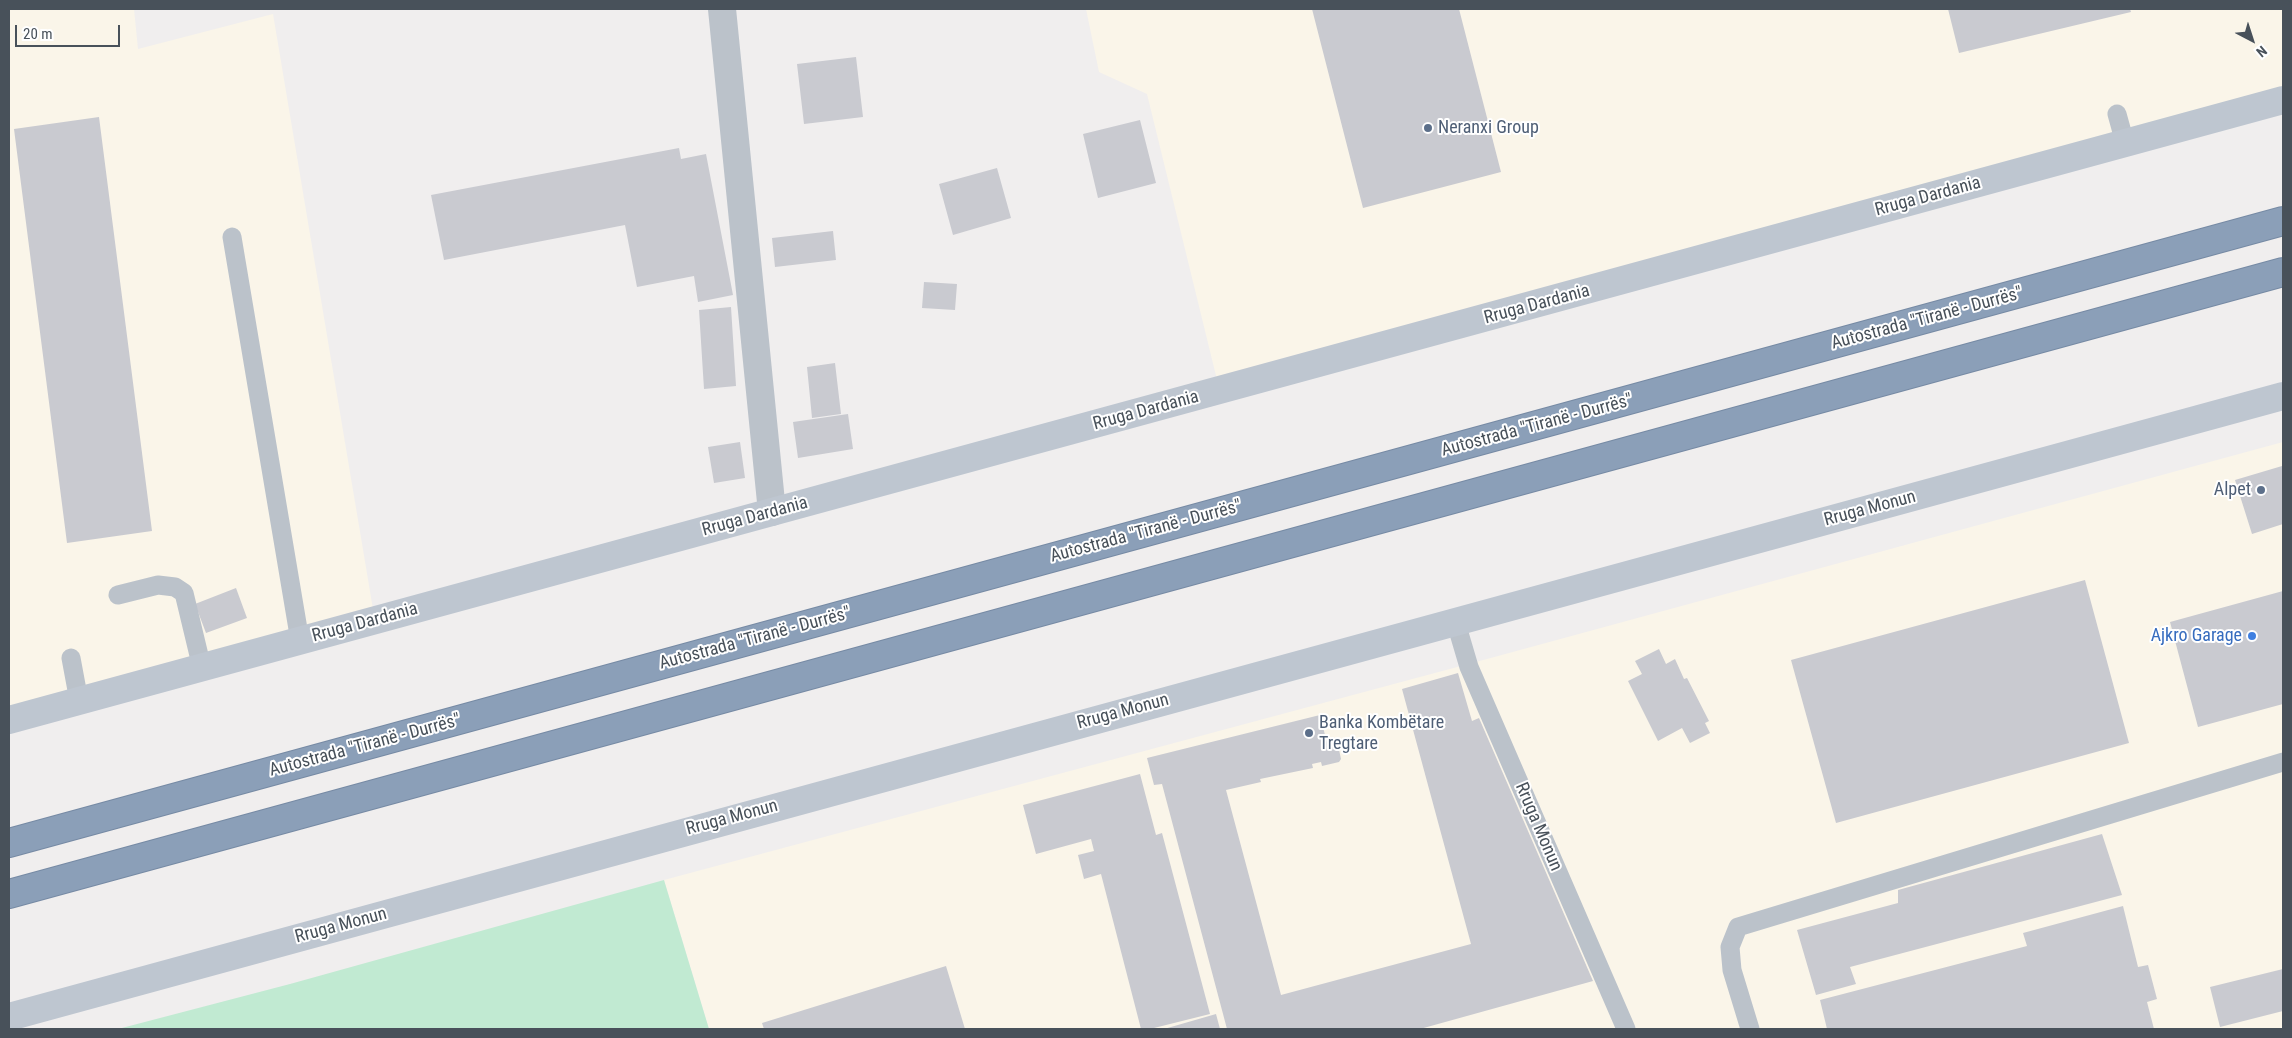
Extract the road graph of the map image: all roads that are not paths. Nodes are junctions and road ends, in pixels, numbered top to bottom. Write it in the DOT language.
graph roads {
  1 [pos="722,9"];
  2 [pos="2283,100"];
  3 [pos="2117,114"];
  4 [pos="2124,144"];
  5 [pos="2283,221"];
  6 [pos="232,237"];
  7 [pos="2283,272"];
  8 [pos="2283,396"];
  9 [pos="772,512"];
  10 [pos="118,595"];
  11 [pos="1456,623"];
  12 [pos="300,641"];
  13 [pos="71,658"];
  14 [pos="202,668"];
  15 [pos="79,702"];
  16 [pos="9,720"];
  17 [pos="2283,762"];
  18 [pos="9,843"];
  19 [pos="9,894"];
  20 [pos="9,1017"];
  21 [pos="1626,1029"];
  22 [pos="1750,1029"];
  1 -- 9 [label="street"];
  2 -- 4 [label="main road, Rruga Dardania"];
  3 -- 4 [label="lane"];
  4 -- 9 [label="main road, Rruga Dardania"];
  5 -- 18 [label="highway, Autostrada \"Tiranë - Durrës\""];
  6 -- 12 [label="lane"];
  7 -- 19 [label="highway"];
  8 -- 11 [label="main road, Rruga Monun"];
  9 -- 12 [label="main road, Rruga Dardania"];
  10 -- 14 [label="lane"];
  11 -- 20 [label="main road, Rruga Monun"];
  11 -- 21 [label="lane, Rruga Monun"];
  12 -- 14 [label="main road, Rruga Dardania"];
  13 -- 15 [label="lane"];
  14 -- 15 [label="main road, Rruga Dardania"];
  15 -- 16 [label="main road, Rruga Dardania"];
  17 -- 22 [label="lane"];
}
